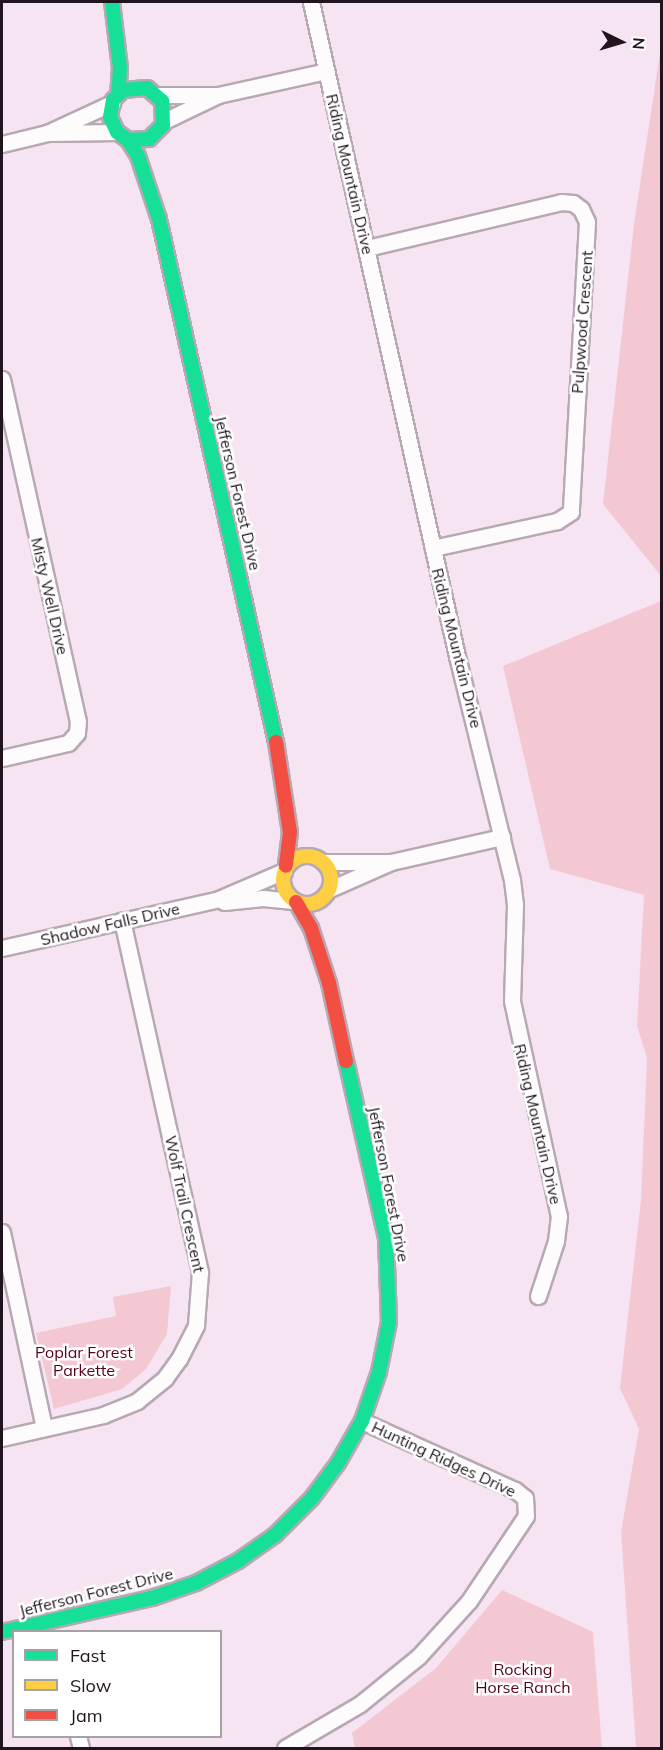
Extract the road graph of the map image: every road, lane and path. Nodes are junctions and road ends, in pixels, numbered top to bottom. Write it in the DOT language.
graph roads {
  1 [pos="311,2"];
  2 [pos="326,71"];
  3 [pos="143,87"];
  4 [pos="158,95"];
  5 [pos="218,95"];
  6 [pos="115,99"];
  7 [pos="161,127"];
  8 [pos="48,133"];
  9 [pos="123,136"];
  10 [pos="2,144"];
  11 [pos="159,219"];
  12 [pos="367,248"];
  13 [pos="2,379"];
  14 [pos="433,548"];
  15 [pos="2,758"];
  16 [pos="283,774"];
  17 [pos="502,837"];
  18 [pos="321,861"];
  19 [pos="391,862"];
  20 [pos="285,869"];
  21 [pos="327,892"];
  22 [pos="219,900"];
  23 [pos="295,902"];
  24 [pos="122,921"];
  25 [pos="2,948"];
  26 [pos="329,983"];
  27 [pos="2,1232"];
  28 [pos="538,1296"];
  29 [pos="362,1421"];
  30 [pos="44,1428"];
  31 [pos="2,1438"];
  32 [pos="53,1627"];
  33 [pos="22,1630"];
  34 [pos="285,1749"];
  1 -- 2 [label="street, Riding Mountain Drive"];
  2 -- 5 [label="street"];
  2 -- 12 [label="street, Riding Mountain Drive"];
  3 -- 4 [label="street"];
  3 -- 6 [label="street"];
  3 -- 6 [label="street"];
  4 -- 5 [label="street"];
  4 -- 7 [label="street"];
  5 -- 7 [label="street"];
  6 -- 8 [label="street"];
  6 -- 9 [label="street"];
  7 -- 9 [label="street"];
  7 -- 11 [label="street, Jefferson Forest Drive"];
  8 -- 9 [label="street"];
  8 -- 10 [label="street"];
  9 -- 11 [label="street, Jefferson Forest Drive"];
  11 -- 16 [label="street, Jefferson Forest Drive"];
  12 -- 14 [label="street, Riding Mountain Drive"];
  12 -- 14 [label="street, Pulpwood Crescent"];
  13 -- 15 [label="street, Misty Well Drive"];
  14 -- 17 [label="street, Riding Mountain Drive"];
  16 -- 18 [label="street, Jefferson Forest Drive"];
  16 -- 20 [label="street, Jefferson Forest Drive"];
  17 -- 19 [label="street"];
  17 -- 28 [label="street, Riding Mountain Drive"];
  18 -- 19 [label="street"];
  18 -- 20 [label="street"];
  18 -- 21 [label="street"];
  19 -- 21 [label="street"];
  20 -- 22 [label="street, Shadow Falls Drive"];
  20 -- 23 [label="street"];
  21 -- 23 [label="street"];
  21 -- 26 [label="street, Jefferson Forest Drive"];
  22 -- 23 [label="street, Shadow Falls Drive"];
  22 -- 24 [label="street, Shadow Falls Drive"];
  23 -- 26 [label="street, Jefferson Forest Drive"];
  24 -- 25 [label="street, Shadow Falls Drive"];
  24 -- 30 [label="street, Wolf Trail Crescent"];
  26 -- 29 [label="street, Jefferson Forest Drive"];
  27 -- 30 [label="street"];
  29 -- 32 [label="street, Jefferson Forest Drive"];
  29 -- 34 [label="street, Hunting Ridges Drive"];
  30 -- 31 [label="street, Wolf Trail Crescent"];
  32 -- 33 [label="street, Jefferson Forest Drive"];
}
